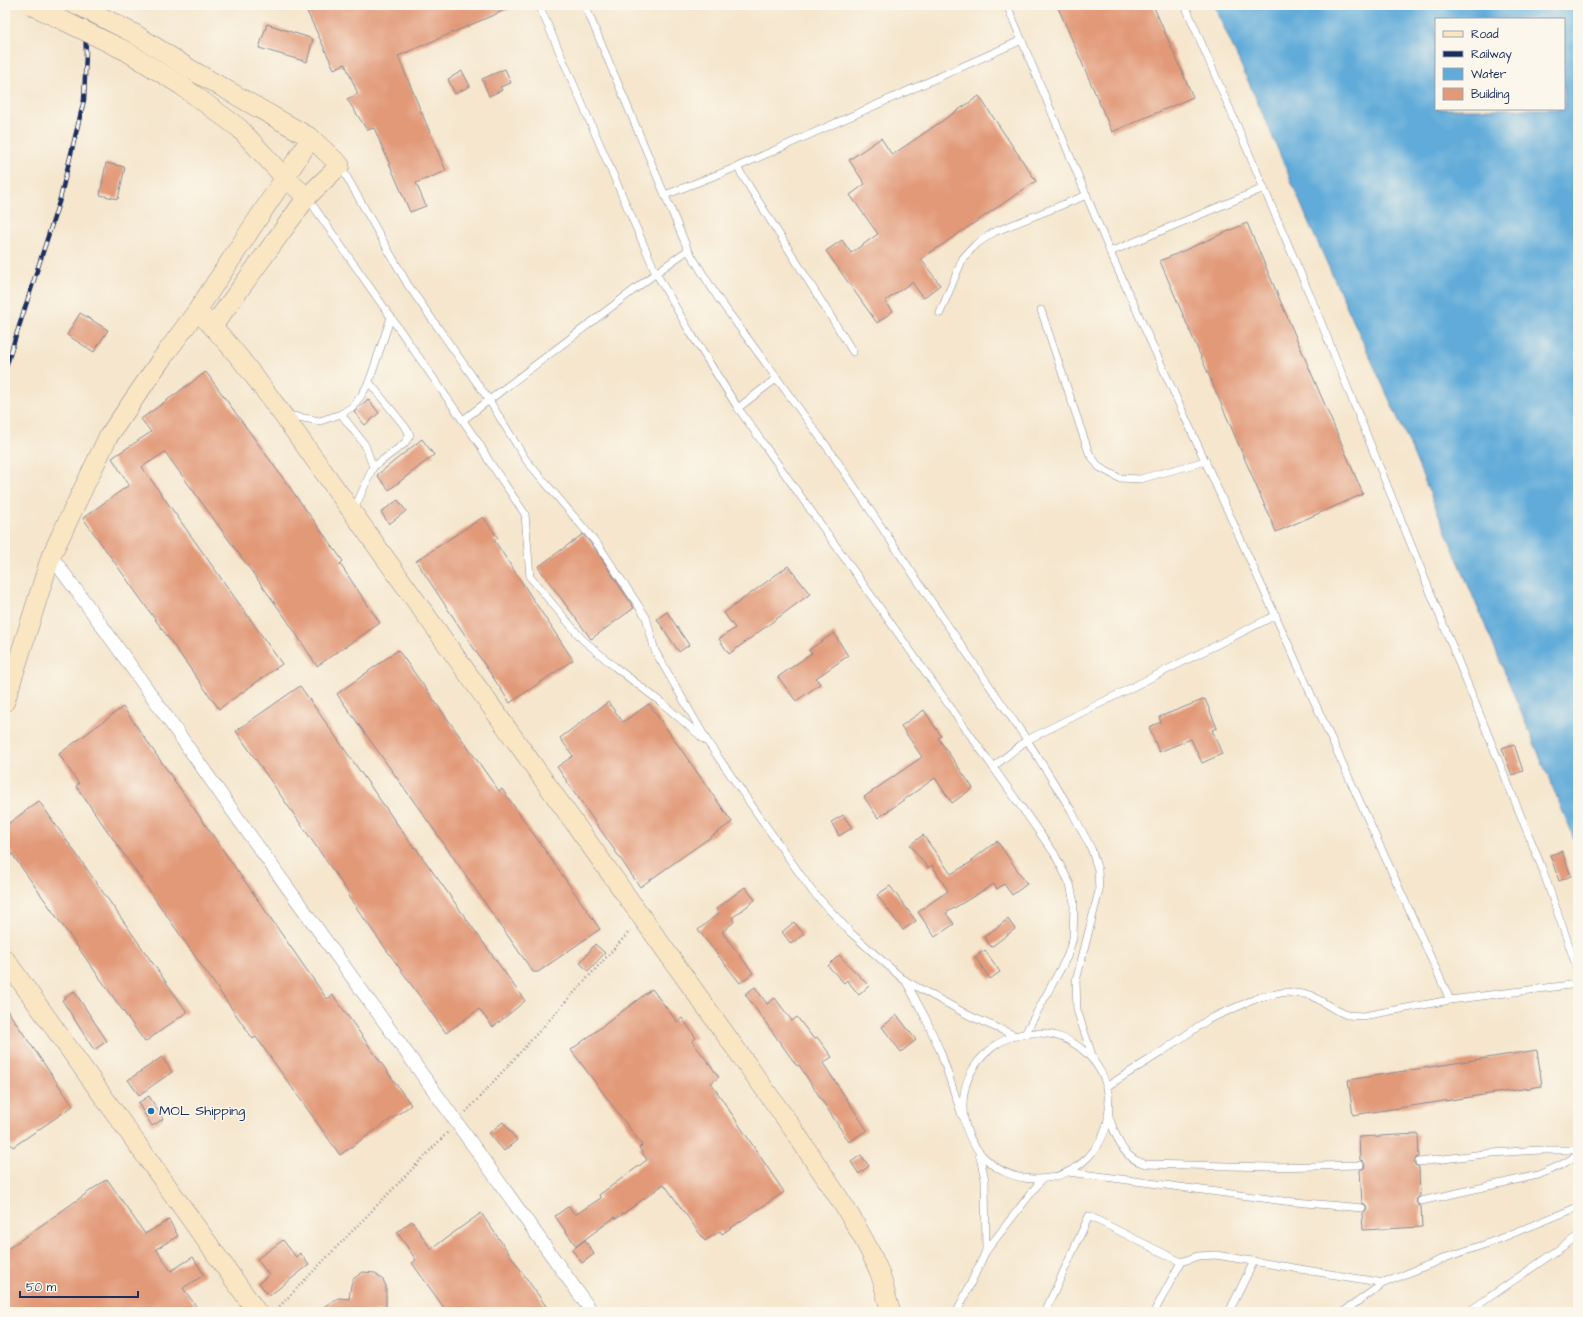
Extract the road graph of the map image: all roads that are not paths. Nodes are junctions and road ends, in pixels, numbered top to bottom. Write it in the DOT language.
graph roads {
  1 [pos="31,5"];
  2 [pos="78,5"];
  3 [pos="539,5"];
  4 [pos="585,5"];
  5 [pos="1007,5"];
  6 [pos="1185,5"];
  7 [pos="1022,40"];
  8 [pos="131,43"];
  9 [pos="311,138"];
  10 [pos="340,165"];
  11 [pos="737,167"];
  12 [pos="285,178"];
  13 [pos="1264,188"];
  14 [pos="665,195"];
  15 [pos="1087,195"];
  16 [pos="307,197"];
  17 [pos="688,250"];
  18 [pos="1110,252"];
  19 [pos="656,273"];
  20 [pos="1041,310"];
  21 [pos="197,311"];
  22 [pos="940,313"];
  23 [pos="391,317"];
  24 [pos="213,326"];
  25 [pos="853,352"];
  26 [pos="777,378"];
  27 [pos="369,382"];
  28 [pos="489,400"];
  29 [pos="738,408"];
  30 [pos="341,414"];
  31 [pos="283,415"];
  32 [pos="463,420"];
  33 [pos="1206,461"];
  34 [pos="373,467"];
  35 [pos="353,512"];
  36 [pos="51,556"];
  37 [pos="1276,615"];
  38 [pos="5,702"];
  39 [pos="1027,740"];
  40 [pos="709,744"];
  41 [pos="993,767"];
  42 [pos="5,959"];
  43 [pos="1578,971"];
  44 [pos="904,980"];
  45 [pos="1578,984"];
  46 [pos="1450,1000"];
  47 [pos="1025,1034"];
  48 [pos="1016,1036"];
  49 [pos="1094,1062"];
  50 [pos="1106,1087"];
  51 [pos="1108,1115"];
  52 [pos="965,1126"];
  53 [pos="1578,1150"];
  54 [pos="979,1153"];
  55 [pos="1578,1155"];
  56 [pos="1419,1162"];
  57 [pos="1360,1165"];
  58 [pos="1068,1172"];
  59 [pos="1042,1178"];
  60 [pos="1421,1201"];
  61 [pos="1578,1207"];
  62 [pos="1362,1208"];
  63 [pos="1578,1236"];
  64 [pos="986,1251"];
  65 [pos="1254,1261"];
  66 [pos="1181,1262"];
  67 [pos="1384,1282"];
  68 [pos="257,1312"];
  69 [pos="592,1312"];
  70 [pos="889,1312"];
  71 [pos="957,1312"];
  72 [pos="1045,1312"];
  73 [pos="1154,1312"];
  74 [pos="1229,1312"];
  75 [pos="1344,1312"];
  76 [pos="1468,1312"];
  1 -- 8 [label="main road, bridge"];
  2 -- 8 [label="main road, bridge"];
  3 -- 19 [label="lane"];
  4 -- 14 [label="lane"];
  5 -- 7 [label="lane"];
  6 -- 13 [label="lane"];
  7 -- 11 [label="lane"];
  7 -- 15 [label="lane"];
  8 -- 9 [label="main road"];
  8 -- 12 [label="main road"];
  9 -- 10 [label="main road"];
  9 -- 12 [label="main road"];
  10 -- 16 [label="main road"];
  10 -- 28 [label="lane"];
  11 -- 14 [label="lane"];
  11 -- 25 [label="lane"];
  12 -- 16 [label="main road"];
  12 -- 21 [label="main road"];
  13 -- 18 [label="lane"];
  13 -- 43 [label="lane"];
  14 -- 17 [label="lane"];
  15 -- 18 [label="lane"];
  15 -- 22 [label="lane"];
  16 -- 23 [label="lane"];
  16 -- 24 [label="main road"];
  17 -- 19 [label="lane"];
  17 -- 26 [label="lane"];
  18 -- 33 [label="lane"];
  19 -- 28 [label="lane"];
  19 -- 29 [label="lane"];
  20 -- 33 [label="lane"];
  21 -- 24 [label="main road"];
  21 -- 36 [label="main road"];
  23 -- 27 [label="lane"];
  23 -- 32 [label="lane"];
  24 -- 31 [label="main road"];
  26 -- 29 [label="lane"];
  26 -- 39 [label="lane"];
  27 -- 30 [label="lane"];
  27 -- 34 [label="lane"];
  28 -- 32 [label="lane"];
  28 -- 40 [label="lane"];
  29 -- 41 [label="lane"];
  30 -- 31 [label="lane"];
  30 -- 34 [label="lane"];
  31 -- 35 [label="main road"];
  32 -- 40 [label="lane"];
  33 -- 37 [label="lane"];
  34 -- 35 [label="lane"];
  35 -- 70 [label="main road"];
  36 -- 38 [label="main road"];
  36 -- 69 [label="street"];
  37 -- 39 [label="lane"];
  37 -- 46 [label="lane"];
  39 -- 41 [label="lane"];
  39 -- 49 [label="lane"];
  40 -- 44 [label="lane"];
  41 -- 47 [label="lane"];
  42 -- 68 [label="main road"];
  44 -- 48 [label="lane"];
  44 -- 52 [label="lane"];
  45 -- 46 [label="lane"];
  46 -- 50 [label="lane"];
  47 -- 48 [label="lane"];
  47 -- 49 [label="lane"];
  48 -- 52 [label="lane"];
  49 -- 50 [label="lane"];
  50 -- 51 [label="lane"];
  51 -- 57 [label="lane"];
  51 -- 58 [label="lane"];
  52 -- 54 [label="lane"];
  53 -- 56 [label="lane"];
  54 -- 59 [label="lane"];
  54 -- 64 [label="lane"];
  55 -- 60 [label="lane"];
  58 -- 59 [label="lane"];
  58 -- 62 [label="lane"];
  59 -- 64 [label="lane"];
  61 -- 67 [label="lane"];
  63 -- 76 [label="lane"];
  64 -- 71 [label="lane"];
  65 -- 66 [label="lane"];
  65 -- 67 [label="lane"];
  65 -- 74 [label="lane"];
  66 -- 72 [label="lane"];
  66 -- 73 [label="lane"];
  67 -- 75 [label="lane"];
}
